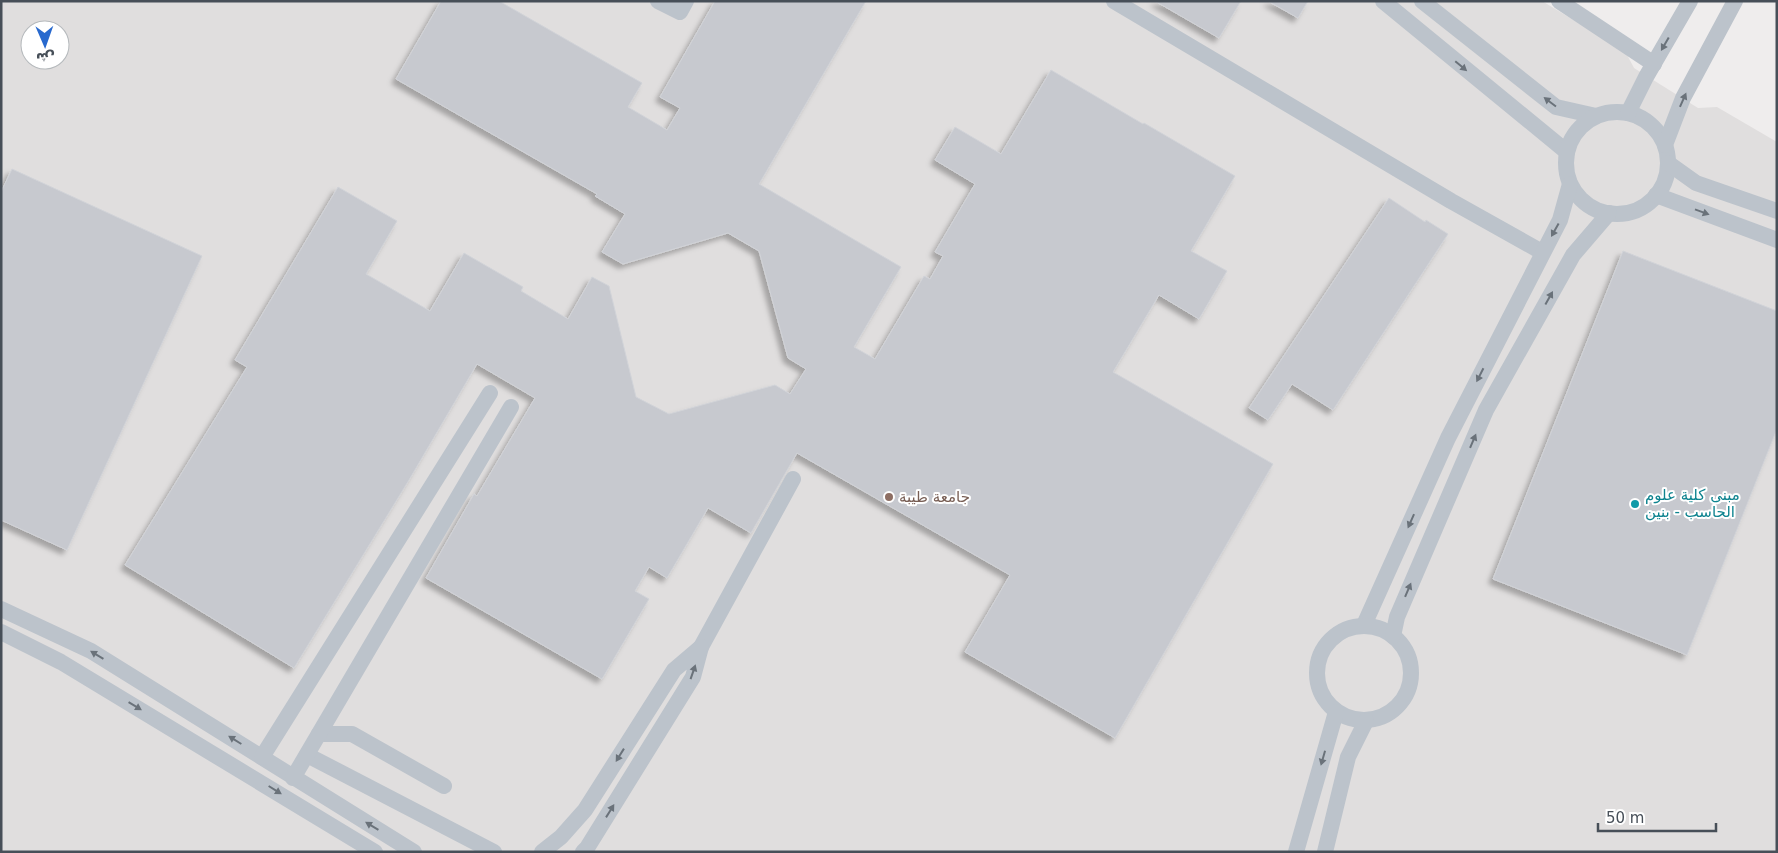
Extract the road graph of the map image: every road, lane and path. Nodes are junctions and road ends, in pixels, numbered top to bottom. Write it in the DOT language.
graph roads {
  1 [pos="658,1"];
  2 [pos="686,1"];
  3 [pos="1114,1"];
  4 [pos="1383,1"];
  5 [pos="1422,1"];
  6 [pos="1690,1"];
  7 [pos="1735,1"];
  8 [pos="1566,3"];
  9 [pos="1450,23"];
  10 [pos="1434,43"];
  11 [pos="1654,64"];
  12 [pos="1628,113"];
  13 [pos="1596,116"];
  14 [pos="1665,145"];
  15 [pos="1567,152"];
  16 [pos="1668,163"];
  17 [pos="1570,184"];
  18 [pos="1656,195"];
  19 [pos="1777,211"];
  20 [pos="1609,213"];
  21 [pos="1777,240"];
  22 [pos="1542,252"];
  23 [pos="490,393"];
  24 [pos="511,408"];
  25 [pos="793,479"];
  26 [pos="1,609"];
  27 [pos="1364,625"];
  28 [pos="1,632"];
  29 [pos="1393,636"];
  30 [pos="701,647"];
  31 [pos="1336,712"];
  32 [pos="1366,721"];
  33 [pos="319,734"];
  34 [pos="307,754"];
  35 [pos="262,757"];
  36 [pos="293,778"];
  37 [pos="444,786"];
  38 [pos="375,852"];
  39 [pos="414,852"];
  40 [pos="494,852"];
  41 [pos="542,852"];
  42 [pos="583,852"];
  43 [pos="1296,852"];
  44 [pos="1326,852"];
  1 -- 2 [label="street"];
  3 -- 22 [label="street"];
  4 -- 10 [label="street"];
  5 -- 9 [label="street"];
  6 -- 11 [label="street, one-way"];
  14 -- 7 [label="street, one-way"];
  8 -- 11 [label="street"];
  9 -- 10 [label="street"];
  13 -- 9 [label="street, one-way"];
  10 -- 15 [label="street, one-way"];
  11 -- 12 [label="street"];
  12 -- 13 [label="street"];
  12 -- 14 [label="street"];
  13 -- 15 [label="street"];
  14 -- 16 [label="street"];
  15 -- 17 [label="street"];
  16 -- 18 [label="street"];
  16 -- 19 [label="street"];
  17 -- 20 [label="street"];
  17 -- 22 [label="street, one-way"];
  18 -- 20 [label="street"];
  18 -- 21 [label="street, one-way"];
  29 -- 20 [label="street, one-way"];
  22 -- 27 [label="street, one-way"];
  23 -- 35 [label="street"];
  24 -- 33 [label="street"];
  25 -- 30 [label="street"];
  35 -- 26 [label="street, one-way"];
  27 -- 29 [label="street"];
  27 -- 31 [label="street"];
  28 -- 38 [label="street, one-way"];
  29 -- 32 [label="street"];
  30 -- 41 [label="street, one-way"];
  42 -- 30 [label="street, one-way"];
  31 -- 32 [label="street"];
  31 -- 43 [label="street, one-way"];
  32 -- 44 [label="street"];
  33 -- 34 [label="street"];
  33 -- 37 [label="street"];
  34 -- 36 [label="street"];
  34 -- 40 [label="street"];
  35 -- 36 [label="street"];
  39 -- 36 [label="street, one-way"];
}
